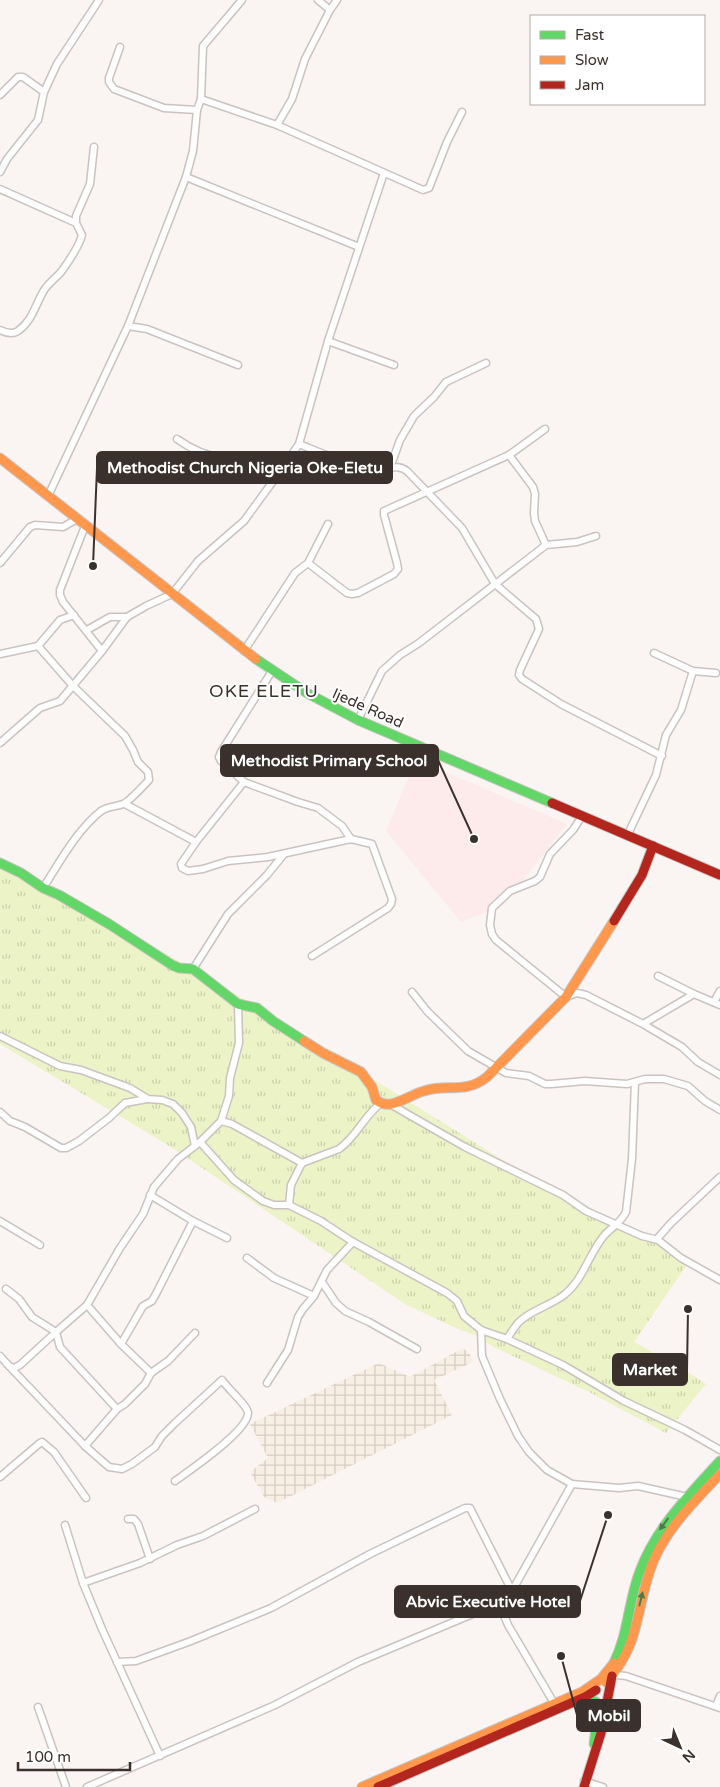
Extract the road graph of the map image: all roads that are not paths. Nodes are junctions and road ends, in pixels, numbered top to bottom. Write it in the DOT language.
graph roads {
  1 [pos="99,0"];
  2 [pos="242,0"];
  3 [pos="318,0"];
  4 [pos="337,0"];
  5 [pos="330,10"];
  6 [pos="120,47"];
  7 [pos="44,92"];
  8 [pos="0,95"];
  9 [pos="201,99"];
  10 [pos="197,110"];
  11 [pos="462,112"];
  12 [pos="277,126"];
  13 [pos="94,147"];
  14 [pos="0,172"];
  15 [pos="384,173"];
  16 [pos="186,177"];
  17 [pos="0,189"];
  18 [pos="76,223"];
  19 [pos="359,247"];
  20 [pos="128,326"];
  21 [pos="0,330"];
  22 [pos="328,341"];
  23 [pos="486,363"];
  24 [pos="238,365"];
  25 [pos="394,365"];
  26 [pos="545,428"];
  27 [pos="177,439"];
  28 [pos="299,444"];
  29 [pos="509,455"];
  30 [pos="0,458"];
  31 [pos="390,468"];
  32 [pos="279,473"];
  33 [pos="428,492"];
  34 [pos="48,496"];
  35 [pos="77,519"];
  36 [pos="328,524"];
  37 [pos="85,526"];
  38 [pos="596,536"];
  39 [pos="546,545"];
  40 [pos="0,563"];
  41 [pos="308,563"];
  42 [pos="495,584"];
  43 [pos="172,594"];
  44 [pos="74,615"];
  45 [pos="127,618"];
  46 [pos="86,630"];
  47 [pos="38,646"];
  48 [pos="102,651"];
  49 [pos="244,651"];
  50 [pos="654,653"];
  51 [pos="0,654"];
  52 [pos="693,670"];
  53 [pos="272,671"];
  54 [pos="716,673"];
  55 [pos="73,686"];
  56 [pos="358,720"];
  57 [pos="0,742"];
  58 [pos="662,756"];
  59 [pos="244,782"];
  60 [pos="125,804"];
  61 [pos="582,816"];
  62 [pos="628,836"];
  63 [pos="351,838"];
  64 [pos="196,842"];
  65 [pos="653,846"];
  66 [pos="284,854"];
  67 [pos="0,863"];
  68 [pos="720,875"];
  69 [pos="43,888"];
  70 [pos="312,956"];
  71 [pos="193,969"];
  72 [pos="658,976"];
  73 [pos="720,991"];
  74 [pos="412,992"];
  75 [pos="694,994"];
  76 [pos="566,996"];
  77 [pos="717,1003"];
  78 [pos="238,1004"];
  79 [pos="643,1024"];
  80 [pos="0,1036"];
  81 [pos="495,1068"];
  82 [pos="720,1075"];
  83 [pos="635,1082"];
  84 [pos="148,1099"];
  85 [pos="380,1104"];
  86 [pos="720,1110"];
  87 [pos="0,1112"];
  88 [pos="221,1121"];
  89 [pos="198,1144"];
  90 [pos="302,1163"];
  91 [pos="720,1177"];
  92 [pos="150,1195"];
  93 [pos="289,1205"];
  94 [pos="193,1221"];
  95 [pos="0,1222"];
  96 [pos="615,1225"];
  97 [pos="227,1238"];
  98 [pos="657,1239"];
  99 [pos="353,1242"];
  100 [pos="40,1245"];
  101 [pos="247,1258"];
  102 [pos="720,1280"];
  103 [pos="322,1282"];
  104 [pos="6,1289"];
  105 [pos="314,1296"];
  106 [pos="87,1305"];
  107 [pos="481,1330"];
  108 [pos="56,1332"];
  109 [pos="195,1333"];
  110 [pos="507,1339"];
  111 [pos="121,1344"];
  112 [pos="417,1349"];
  113 [pos="0,1356"];
  114 [pos="10,1366"];
  115 [pos="152,1373"];
  116 [pos="267,1383"];
  117 [pos="117,1409"];
  118 [pos="85,1446"];
  119 [pos="720,1450"];
  120 [pos="720,1461"];
  121 [pos="720,1474"];
  122 [pos="0,1477"];
  123 [pos="175,1481"];
  124 [pos="572,1484"];
  125 [pos="687,1497"];
  126 [pos="86,1498"];
  127 [pos="255,1510"];
  128 [pos="128,1519"];
  129 [pos="65,1525"];
  130 [pos="150,1559"];
  131 [pos="83,1583"];
  132 [pos="512,1591"];
  133 [pos="499,1604"];
  134 [pos="117,1662"];
  135 [pos="612,1676"];
  136 [pos="720,1696"];
  137 [pos="585,1697"];
  138 [pos="554,1703"];
  139 [pos="38,1707"];
  140 [pos="718,1707"];
  141 [pos="594,1751"];
  142 [pos="160,1756"];
  143 [pos="584,1784"];
  144 [pos="66,1787"];
  145 [pos="87,1787"];
  146 [pos="362,1787"];
  147 [pos="378,1787"];
  148 [pos="603,1787"];
  1 -- 7 [label="street"];
  2 -- 9 [label="street"];
  3 -- 5 [label="street"];
  4 -- 5 [label="street"];
  5 -- 12 [label="street"];
  6 -- 10 [label="street"];
  7 -- 8 [label="street"];
  7 -- 14 [label="street"];
  9 -- 10 [label="street"];
  9 -- 12 [label="street"];
  10 -- 16 [label="street"];
  11 -- 15 [label="street"];
  12 -- 15 [label="street"];
  13 -- 18 [label="street"];
  15 -- 19 [label="street"];
  16 -- 19 [label="street"];
  16 -- 20 [label="street"];
  17 -- 18 [label="street"];
  18 -- 21 [label="street"];
  19 -- 22 [label="street"];
  20 -- 24 [label="street"];
  20 -- 34 [label="street"];
  22 -- 25 [label="street"];
  22 -- 28 [label="street"];
  23 -- 31 [label="street"];
  26 -- 29 [label="street"];
  27 -- 32 [label="street"];
  28 -- 31 [label="street"];
  28 -- 32 [label="street"];
  29 -- 33 [label="street"];
  29 -- 39 [label="street"];
  30 -- 34 [label="main road, Ijede Road"];
  31 -- 33 [label="street"];
  32 -- 43 [label="street"];
  33 -- 41 [label="street"];
  33 -- 42 [label="street"];
  34 -- 35 [label="main road, Ijede Road"];
  35 -- 37 [label="main road, Ijede Road"];
  35 -- 40 [label="street"];
  36 -- 41 [label="street"];
  37 -- 43 [label="main road, Ijede Road"];
  37 -- 44 [label="street"];
  38 -- 39 [label="street"];
  39 -- 42 [label="street"];
  41 -- 49 [label="street"];
  42 -- 56 [label="street"];
  42 -- 58 [label="street"];
  43 -- 45 [label="street"];
  43 -- 49 [label="main road, Ijede Road"];
  44 -- 46 [label="street"];
  44 -- 47 [label="street"];
  45 -- 46 [label="street"];
  45 -- 48 [label="street"];
  46 -- 48 [label="street"];
  47 -- 51 [label="street"];
  47 -- 55 [label="street"];
  48 -- 55 [label="street"];
  49 -- 53 [label="main road, Ijede Road"];
  50 -- 52 [label="street"];
  52 -- 54 [label="street"];
  52 -- 58 [label="street"];
  53 -- 56 [label="main road, Ijede Road"];
  53 -- 59 [label="street"];
  55 -- 57 [label="street"];
  55 -- 60 [label="street"];
  56 -- 61 [label="main road, Ijede Road"];
  58 -- 62 [label="street"];
  59 -- 63 [label="street"];
  59 -- 64 [label="street"];
  60 -- 64 [label="street"];
  60 -- 69 [label="street"];
  61 -- 62 [label="main road, Ijede Road"];
  61 -- 76 [label="street"];
  62 -- 65 [label="main road, Ijede Road"];
  63 -- 66 [label="street"];
  63 -- 70 [label="street"];
  64 -- 66 [label="street"];
  65 -- 68 [label="main road, Ijede Road"];
  65 -- 76 [label="main road"];
  66 -- 71 [label="street"];
  67 -- 69 [label="main road"];
  69 -- 71 [label="main road"];
  71 -- 78 [label="main road"];
  72 -- 75 [label="street"];
  73 -- 77 [label="street"];
  74 -- 81 [label="street"];
  75 -- 77 [label="street"];
  75 -- 79 [label="street"];
  76 -- 79 [label="street"];
  76 -- 81 [label="main road"];
  78 -- 85 [label="main road"];
  78 -- 88 [label="street"];
  79 -- 82 [label="street"];
  80 -- 84 [label="street"];
  81 -- 83 [label="street"];
  81 -- 85 [label="main road"];
  83 -- 86 [label="street"];
  83 -- 96 [label="street"];
  84 -- 87 [label="street"];
  84 -- 89 [label="street"];
  85 -- 90 [label="street"];
  85 -- 96 [label="street"];
  88 -- 89 [label="street"];
  88 -- 90 [label="street"];
  89 -- 92 [label="street"];
  89 -- 93 [label="street"];
  90 -- 93 [label="street"];
  91 -- 98 [label="street"];
  92 -- 94 [label="street"];
  92 -- 106 [label="street"];
  93 -- 99 [label="street"];
  94 -- 97 [label="street"];
  94 -- 111 [label="street"];
  95 -- 100 [label="street"];
  96 -- 98 [label="street"];
  96 -- 110 [label="street"];
  98 -- 102 [label="street"];
  99 -- 103 [label="street"];
  99 -- 107 [label="street"];
  101 -- 105 [label="street"];
  103 -- 105 [label="street"];
  103 -- 112 [label="street"];
  104 -- 108 [label="street"];
  105 -- 116 [label="street"];
  106 -- 108 [label="street"];
  106 -- 111 [label="street"];
  107 -- 110 [label="street"];
  107 -- 124 [label="street"];
  108 -- 114 [label="street"];
  108 -- 117 [label="street"];
  109 -- 115 [label="street"];
  110 -- 119 [label="street"];
  111 -- 115 [label="street"];
  113 -- 114 [label="street"];
  114 -- 118 [label="street"];
  115 -- 117 [label="street"];
  117 -- 118 [label="street"];
  118 -- 123 [label="street"];
  120 -- 125 [label="main road"];
  135 -- 121 [label="main road, one-way"];
  122 -- 126 [label="street"];
  124 -- 125 [label="street"];
  124 -- 132 [label="street"];
  125 -- 138 [label="main road, one-way"];
  127 -- 130 [label="street"];
  128 -- 130 [label="street"];
  129 -- 131 [label="street"];
  130 -- 131 [label="street"];
  131 -- 134 [label="street"];
  132 -- 133 [label="street"];
  132 -- 134 [label="street"];
  133 -- 138 [label="street"];
  133 -- 142 [label="street"];
  134 -- 142 [label="street"];
  135 -- 137 [label="main road"];
  135 -- 140 [label="street"];
  135 -- 141 [label="main road"];
  136 -- 140 [label="street"];
  137 -- 141 [label="main road"];
  137 -- 147 [label="main road"];
  138 -- 146 [label="main road"];
  139 -- 144 [label="street"];
  141 -- 143 [label="main road"];
  142 -- 145 [label="street"];
  143 -- 148 [label="street"];
}
